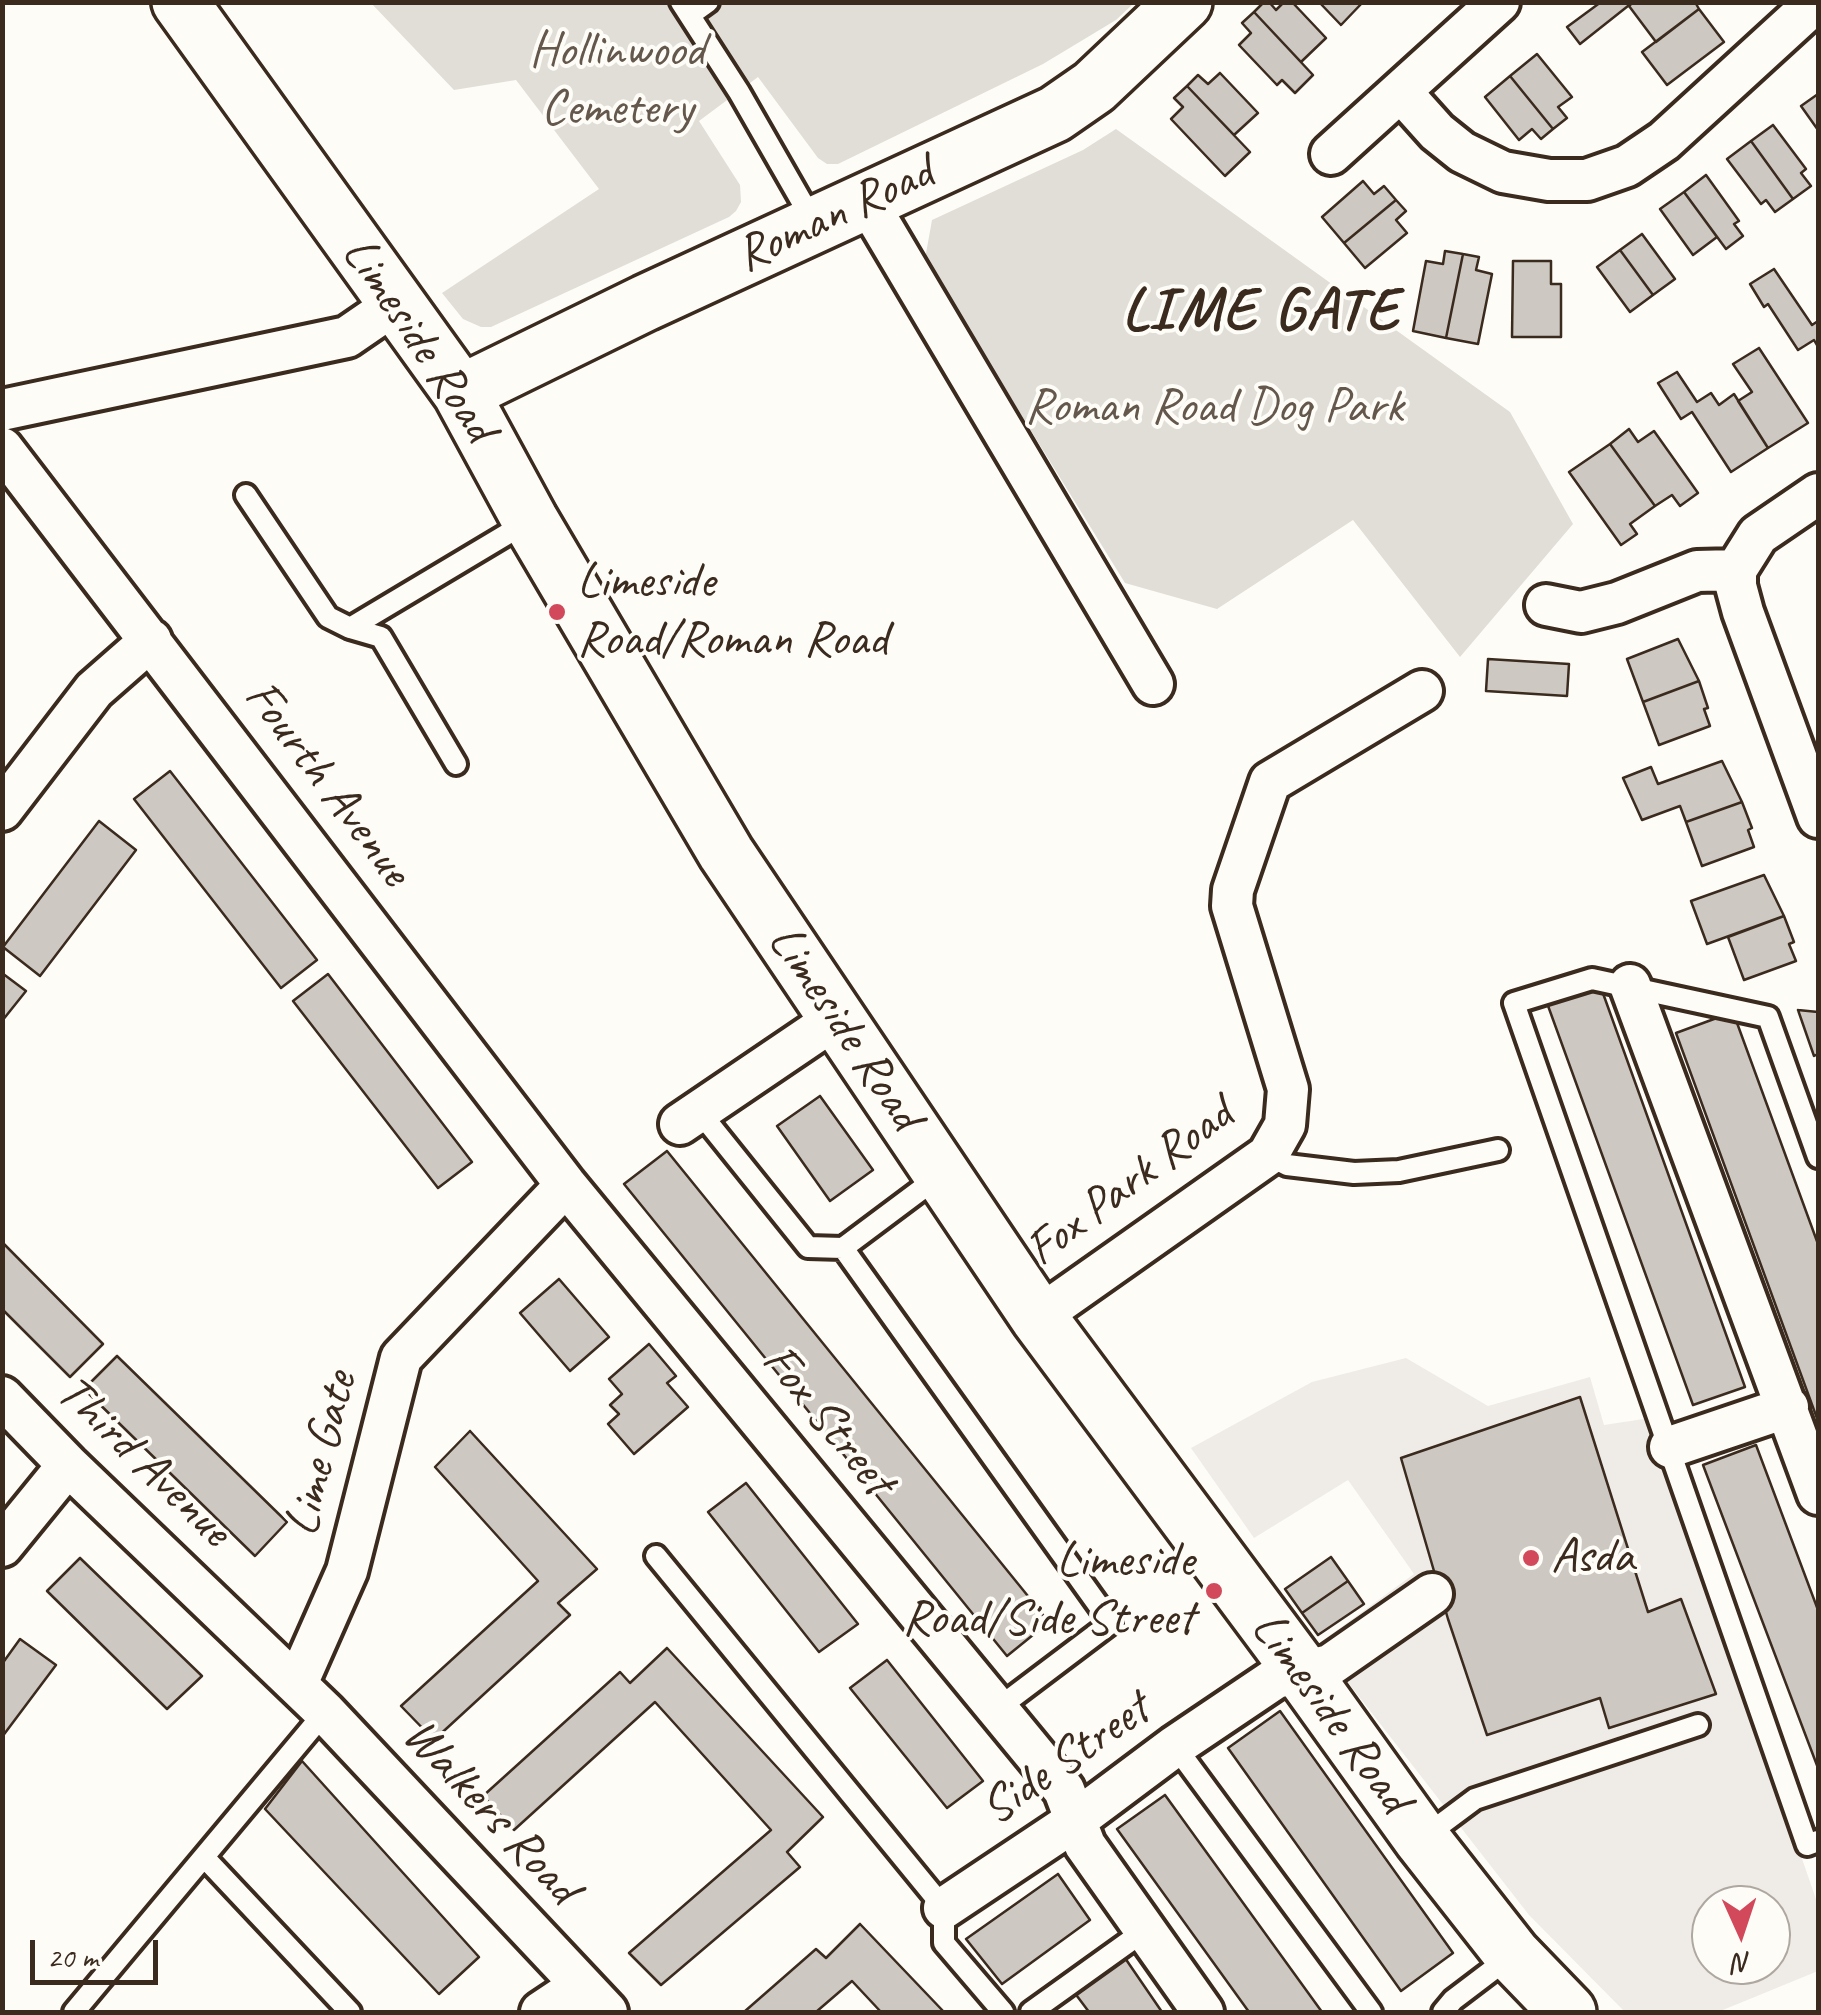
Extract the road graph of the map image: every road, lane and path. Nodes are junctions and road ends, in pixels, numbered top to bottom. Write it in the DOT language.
graph roads {
  1 [pos="180,2"];
  2 [pos="708,2"];
  3 [pos="1184,2"];
  4 [pos="1499,2"];
  5 [pos="1800,7"];
  6 [pos="686,9"];
  7 [pos="1402,93"];
  8 [pos="1330,154"];
  9 [pos="866,200"];
  10 [pos="815,224"];
  11 [pos="398,302"];
  12 [pos="461,393"];
  13 [pos="2,410"];
  14 [pos="2,448"];
  15 [pos="246,494"];
  16 [pos="1818,494"];
  17 [pos="530,520"];
  18 [pos="1736,570"];
  19 [pos="1546,605"];
  20 [pos="350,628"];
  21 [pos="151,640"];
  22 [pos="1153,684"];
  23 [pos="1422,692"];
  24 [pos="456,764"];
  25 [pos="2,810"];
  26 [pos="1818,817"];
  27 [pos="1630,985"];
  28 [pos="835,1019"];
  29 [pos="689,1117"];
  30 [pos="1498,1150"];
  31 [pos="1268,1155"];
  32 [pos="1818,1157"];
  33 [pos="944,1173"];
  34 [pos="566,1185"];
  35 [pos="844,1248"];
  36 [pos="1038,1318"];
  37 [pos="2,1397"];
  38 [pos="1788,1407"];
  39 [pos="1670,1447"];
  40 [pos="68,1466"];
  41 [pos="1818,1494"];
  42 [pos="2,1546"];
  43 [pos="656,1556"];
  44 [pos="1432,1594"];
  45 [pos="1302,1672"];
  46 [pos="297,1684"];
  47 [pos="997,1709"];
  48 [pos="325,1712"];
  49 [pos="1698,1726"];
  50 [pos="1175,1746"];
  51 [pos="1076,1820"];
  52 [pos="1422,1838"];
  53 [pos="1818,1841"];
  54 [pos="204,1857"];
  55 [pos="944,1908"];
  56 [pos="1144,1932"];
  57 [pos="1512,1954"];
  58 [pos="578,1982"];
  59 [pos="79,2010"];
  60 [pos="350,2012"];
  61 [pos="541,2012"];
  62 [pos="607,2012"];
  63 [pos="1003,2012"];
  64 [pos="1031,2012"];
  65 [pos="1202,2012"];
  66 [pos="1371,2012"];
  67 [pos="1443,2012"];
  68 [pos="1568,2012"];
  1 -- 11 [label="street, Limeside Road"];
  2 -- 6 [label="lane"];
  3 -- 9 [label="street, Roman Road"];
  4 -- 7 [label="street"];
  5 -- 7 [label="street"];
  6 -- 10 [label="lane"];
  7 -- 8 [label="street"];
  9 -- 10 [label="street, Roman Road"];
  9 -- 22 [label="street"];
  10 -- 12 [label="street, Roman Road"];
  11 -- 12 [label="street, Limeside Road"];
  11 -- 13 [label="street"];
  12 -- 17 [label="street, Limeside Road"];
  14 -- 21 [label="street, Fourth Avenue"];
  15 -- 20 [label="lane"];
  16 -- 18 [label="street"];
  17 -- 20 [label="lane"];
  17 -- 28 [label="street, Limeside Road"];
  18 -- 19 [label="street"];
  18 -- 26 [label="street"];
  20 -- 24 [label="lane"];
  21 -- 25 [label="street"];
  21 -- 34 [label="street, Fourth Avenue"];
  23 -- 31 [label="street, Fox Park Road"];
  27 -- 32 [label="lane"];
  27 -- 38 [label="street"];
  27 -- 39 [label="lane"];
  28 -- 29 [label="street"];
  28 -- 33 [label="street, Limeside Road"];
  29 -- 35 [label="lane"];
  30 -- 31 [label="lane"];
  31 -- 36 [label="street, Fox Park Road"];
  33 -- 35 [label="lane"];
  33 -- 36 [label="street, Limeside Road"];
  34 -- 46 [label="street, Lime Gate"];
  34 -- 47 [label="street, Fox Street"];
  35 -- 47 [label="lane"];
  36 -- 45 [label="street, Limeside Road"];
  37 -- 40 [label="street, Third Avenue"];
  38 -- 39 [label="street"];
  38 -- 41 [label="street"];
  39 -- 53 [label="lane"];
  40 -- 42 [label="street"];
  40 -- 46 [label="street, Third Avenue"];
  43 -- 55 [label="lane"];
  44 -- 45 [label="street, Side Street"];
  45 -- 50 [label="street, Side Street"];
  45 -- 52 [label="street, Limeside Road"];
  46 -- 48 [label="street, Walkers Road"];
  47 -- 51 [label="street, Fox Street"];
  48 -- 54 [label="lane"];
  48 -- 58 [label="street, Walkers Road"];
  49 -- 52 [label="lane"];
  50 -- 51 [label="street, Side Street"];
  50 -- 66 [label="lane"];
  51 -- 55 [label="street, Side Street"];
  51 -- 56 [label="street, Fox Street"];
  52 -- 57 [label="street, Limeside Road"];
  54 -- 59 [label="lane"];
  54 -- 60 [label="lane"];
  55 -- 63 [label="lane"];
  56 -- 64 [label="lane"];
  56 -- 65 [label="street, Fox Street"];
  57 -- 67 [label="lane"];
  57 -- 68 [label="street, Limeside Road"];
  58 -- 61 [label="street"];
  58 -- 62 [label="street, Walkers Road"];
}
